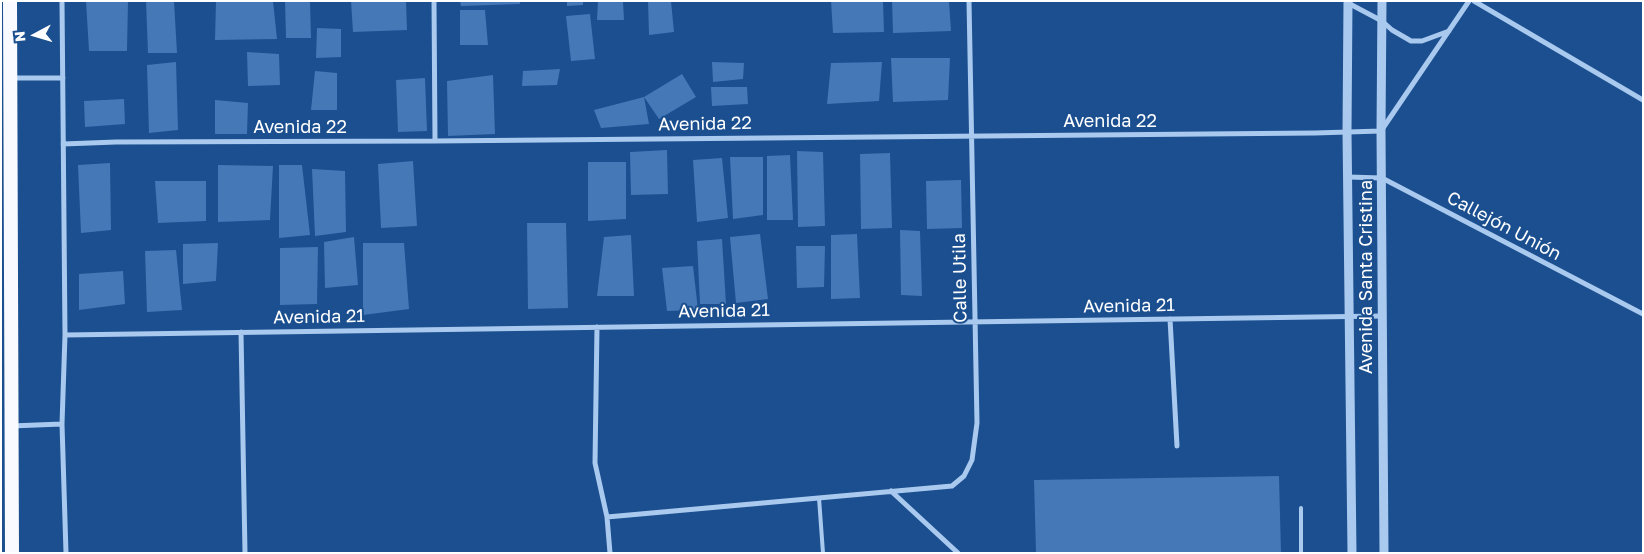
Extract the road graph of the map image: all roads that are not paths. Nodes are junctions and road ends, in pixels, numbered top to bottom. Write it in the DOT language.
graph roads {
  1 [pos="10,1"];
  2 [pos="62,1"];
  3 [pos="434,1"];
  4 [pos="969,1"];
  5 [pos="1382,1"];
  6 [pos="1469,1"];
  7 [pos="1474,1"];
  8 [pos="1348,2"];
  9 [pos="1382,21"];
  10 [pos="1450,30"];
  11 [pos="11,78"];
  12 [pos="63,78"];
  13 [pos="1643,100"];
  14 [pos="1381,131"];
  15 [pos="1348,132"];
  16 [pos="971,135"];
  17 [pos="435,141"];
  18 [pos="63,144"];
  19 [pos="1348,177"];
  20 [pos="1382,178"];
  21 [pos="1643,314"];
  22 [pos="1350,316"];
  23 [pos="1383,316"];
  24 [pos="1170,319"];
  25 [pos="975,321"];
  26 [pos="597,327"];
  27 [pos="241,332"];
  28 [pos="64,335"];
  29 [pos="62,424"];
  30 [pos="11,426"];
  31 [pos="1177,446"];
  32 [pos="891,491"];
  33 [pos="819,498"];
  34 [pos="1301,508"];
  35 [pos="607,516"];
  36 [pos="12,553"];
  37 [pos="66,553"];
  38 [pos="245,553"];
  39 [pos="610,553"];
  40 [pos="823,553"];
  41 [pos="958,553"];
  42 [pos="1301,553"];
  43 [pos="1352,553"];
  44 [pos="1384,553"];
  1 -- 11 [label="highway"];
  2 -- 12 [label="street"];
  3 -- 17 [label="street"];
  4 -- 16 [label="street, Calle Utila"];
  5 -- 9 [label="street, Avenida Santa Cristina"];
  6 -- 10 [label="street"];
  7 -- 13 [label="street"];
  8 -- 9 [label="street"];
  8 -- 15 [label="street, Avenida Santa Cristina"];
  9 -- 10 [label="street"];
  9 -- 14 [label="street, Avenida Santa Cristina"];
  10 -- 14 [label="street"];
  11 -- 12 [label="street"];
  11 -- 30 [label="highway"];
  12 -- 18 [label="street"];
  14 -- 15 [label="street, Avenida 22"];
  14 -- 20 [label="street, Avenida Santa Cristina"];
  15 -- 16 [label="street, Avenida 22"];
  15 -- 19 [label="street, Avenida Santa Cristina"];
  16 -- 17 [label="street, Avenida 22"];
  16 -- 25 [label="street, Calle Utila"];
  17 -- 18 [label="street, Avenida 22"];
  18 -- 28 [label="street"];
  19 -- 20 [label="street, Callejón Unión"];
  19 -- 22 [label="street, Avenida Santa Cristina"];
  20 -- 21 [label="street, Callejón Unión"];
  20 -- 23 [label="street, Avenida Santa Cristina"];
  22 -- 23 [label="street, Avenida 21"];
  22 -- 24 [label="street, Avenida 21"];
  22 -- 43 [label="street, Avenida Santa Cristina"];
  23 -- 44 [label="street, Avenida Santa Cristina"];
  24 -- 25 [label="street, Avenida 21"];
  24 -- 31 [label="street"];
  25 -- 26 [label="street, Avenida 21"];
  25 -- 32 [label="street, Calle Utila"];
  26 -- 27 [label="street, Avenida 21"];
  26 -- 35 [label="street"];
  27 -- 28 [label="street, Avenida 21"];
  27 -- 38 [label="street"];
  28 -- 29 [label="street"];
  29 -- 30 [label="street"];
  29 -- 37 [label="street"];
  30 -- 36 [label="highway"];
  32 -- 33 [label="street, Calle Utila"];
  32 -- 41 [label="street"];
  33 -- 35 [label="street, Calle Utila"];
  33 -- 40 [label="lane"];
  34 -- 42 [label="lane"];
  35 -- 39 [label="street"];
}
